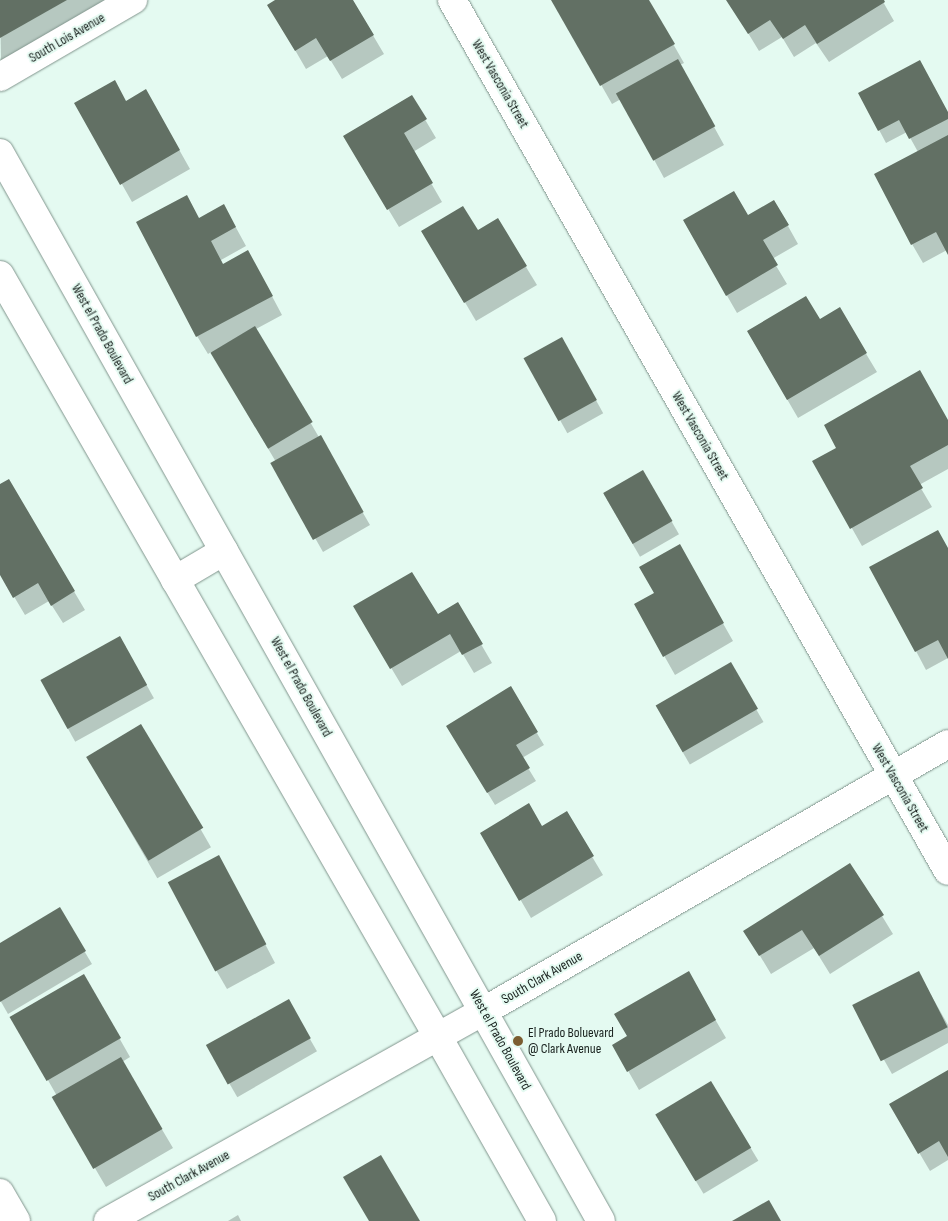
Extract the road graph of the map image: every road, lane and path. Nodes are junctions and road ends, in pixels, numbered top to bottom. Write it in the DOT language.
graph roads {
  1 [pos="133,0"];
  2 [pos="452,0"];
  3 [pos="0,77"];
  4 [pos="0,153"];
  5 [pos="0,275"];
  6 [pos="224,551"];
  7 [pos="175,580"];
  8 [pos="948,744"];
  9 [pos="893,775"];
  10 [pos="948,871"];
  11 [pos="484,1011"];
  12 [pos="438,1037"];
  13 [pos="0,1193"];
  14 [pos="16,1221"];
  15 [pos="108,1221"];
  16 [pos="542,1221"];
  17 [pos="601,1221"];
  1 -- 3 [label="street, South Lois Avenue"];
  2 -- 9 [label="street, West Vasconia Street"];
  4 -- 6 [label="street, West el Prado Boulevard"];
  5 -- 7 [label="street"];
  6 -- 7 [label="street"];
  6 -- 11 [label="street, West el Prado Boulevard"];
  7 -- 12 [label="street"];
  8 -- 9 [label="street, South Clark Avenue"];
  9 -- 10 [label="street, West Vasconia Street"];
  9 -- 11 [label="street, South Clark Avenue"];
  11 -- 12 [label="street, South Clark Avenue"];
  11 -- 17 [label="street, West el Prado Boulevard"];
  12 -- 15 [label="street, South Clark Avenue"];
  12 -- 16 [label="street"];
  13 -- 14 [label="street"];
}
